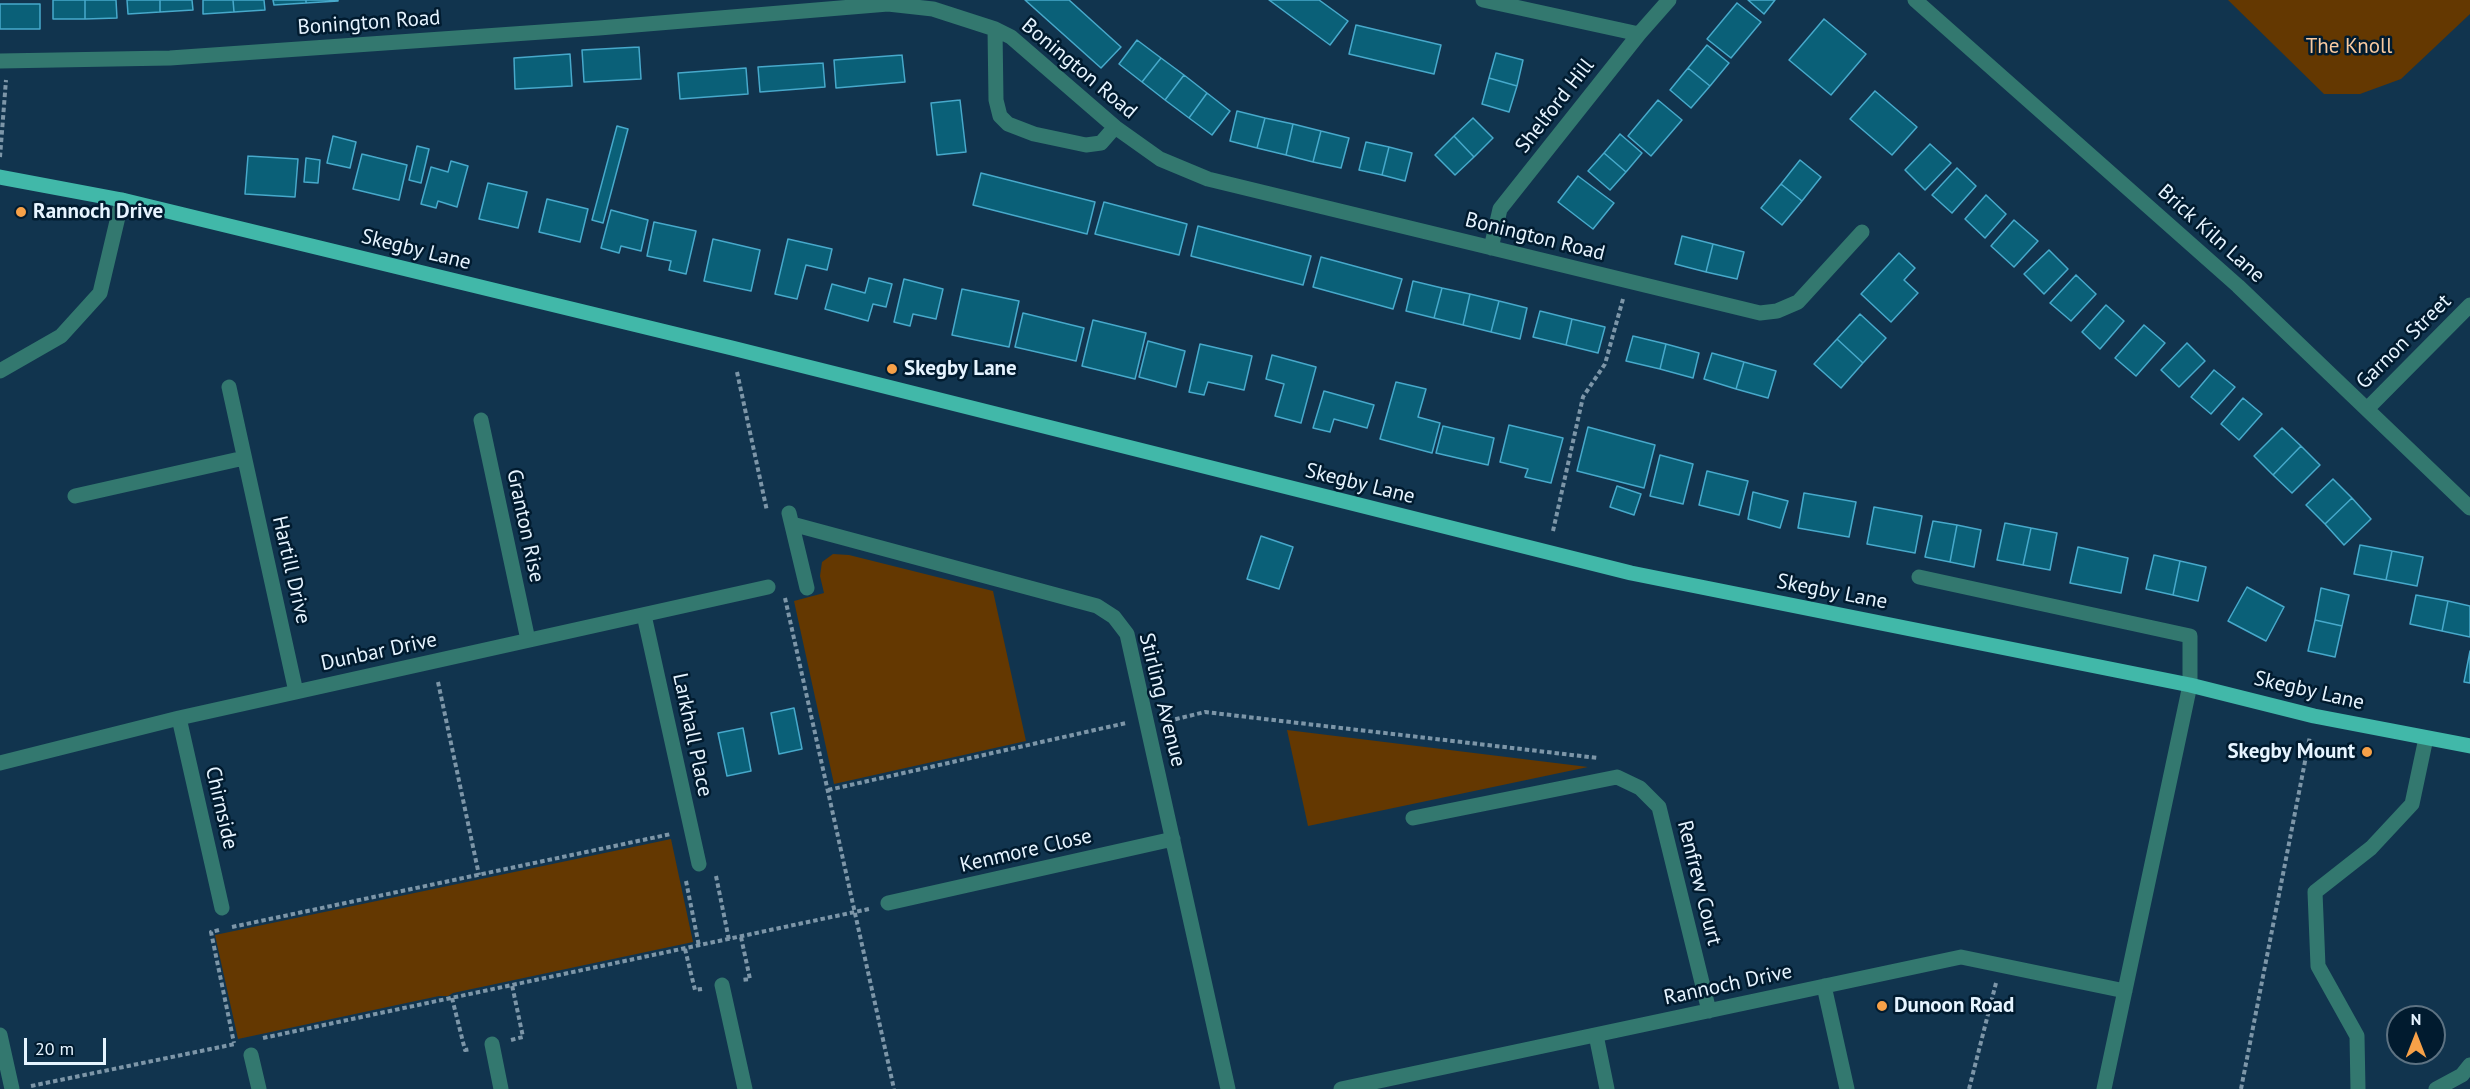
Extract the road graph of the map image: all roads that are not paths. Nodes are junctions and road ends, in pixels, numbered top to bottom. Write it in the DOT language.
graph roads {
  1 [pos="1483,0"];
  2 [pos="1669,0"];
  3 [pos="1915,0"];
  4 [pos="995,29"];
  5 [pos="1639,34"];
  6 [pos="4,62"];
  7 [pos="1115,127"];
  8 [pos="0,177"];
  9 [pos="122,200"];
  10 [pos="1862,232"];
  11 [pos="1491,248"];
  12 [pos="2470,305"];
  13 [pos="0,371"];
  14 [pos="229,387"];
  15 [pos="2367,409"];
  16 [pos="481,420"];
  17 [pos="244,458"];
  18 [pos="75,496"];
  19 [pos="2470,508"];
  20 [pos="1918,577"];
  21 [pos="768,587"];
  22 [pos="807,588"];
  23 [pos="644,615"];
  24 [pos="528,640"];
  25 [pos="2190,685"];
  26 [pos="296,692"];
  27 [pos="179,718"];
  28 [pos="2426,738"];
  29 [pos="2470,747"];
  30 [pos="0,763"];
  31 [pos="1413,818"];
  32 [pos="1173,839"];
  33 [pos="699,864"];
  34 [pos="888,903"];
  35 [pos="222,908"];
  36 [pos="722,984"];
  37 [pos="1824,986"];
  38 [pos="2125,991"];
  39 [pos="1708,1011"];
  40 [pos="0,1035"];
  41 [pos="1596,1035"];
  42 [pos="492,1044"];
  43 [pos="251,1055"];
  44 [pos="2470,1065"];
  45 [pos="1358,1087"];
  46 [pos="2358,1088"];
  47 [pos="12,1089"];
  48 [pos="259,1089"];
  49 [pos="501,1089"];
  50 [pos="745,1089"];
  51 [pos="1228,1089"];
  52 [pos="1341,1089"];
  53 [pos="1607,1089"];
  54 [pos="1847,1089"];
  55 [pos="2104,1089"];
  56 [pos="2373,1089"];
  57 [pos="2436,1089"];
  1 -- 5 [label="street"];
  2 -- 5 [label="street, Shelford Hill"];
  3 -- 15 [label="street, Brick Kiln Lane"];
  4 -- 6 [label="street, Bonington Road"];
  4 -- 7 [label="street, Bonington Road"];
  4 -- 7 [label="street"];
  5 -- 11 [label="street, Shelford Hill"];
  7 -- 11 [label="street, Bonington Road"];
  8 -- 9 [label="main road, Skegby Lane"];
  9 -- 13 [label="street"];
  9 -- 25 [label="main road, Skegby Lane"];
  10 -- 11 [label="street, Bonington Road"];
  12 -- 15 [label="street, Garnon Street"];
  14 -- 17 [label="street, Hartill Drive"];
  15 -- 19 [label="street, Brick Kiln Lane"];
  16 -- 24 [label="street, Granton Rise"];
  17 -- 18 [label="street"];
  17 -- 26 [label="street, Hartill Drive"];
  20 -- 25 [label="street"];
  21 -- 23 [label="street, Dunbar Drive"];
  22 -- 32 [label="street, Stirling Avenue"];
  23 -- 24 [label="street, Dunbar Drive"];
  23 -- 33 [label="street, Larkhall Place"];
  24 -- 26 [label="street, Dunbar Drive"];
  25 -- 28 [label="main road, Skegby Lane"];
  25 -- 38 [label="street"];
  26 -- 27 [label="street, Dunbar Drive"];
  27 -- 30 [label="street, Dunbar Drive"];
  27 -- 35 [label="street, Chirnside"];
  28 -- 29 [label="main road, Skegby Lane"];
  28 -- 46 [label="street"];
  31 -- 39 [label="street, Renfrew Court"];
  32 -- 34 [label="street, Kenmore Close"];
  32 -- 51 [label="street, Stirling Avenue"];
  36 -- 50 [label="street"];
  37 -- 38 [label="street, Rannoch Drive"];
  37 -- 39 [label="street, Rannoch Drive"];
  37 -- 54 [label="street"];
  38 -- 55 [label="street"];
  39 -- 41 [label="street, Rannoch Drive"];
  40 -- 47 [label="street"];
  41 -- 45 [label="street, Rannoch Drive"];
  41 -- 53 [label="street"];
  42 -- 49 [label="street"];
  43 -- 48 [label="street"];
  44 -- 57 [label="street"];
  45 -- 52 [label="street, Rannoch Drive"];
  46 -- 56 [label="street"];
}
